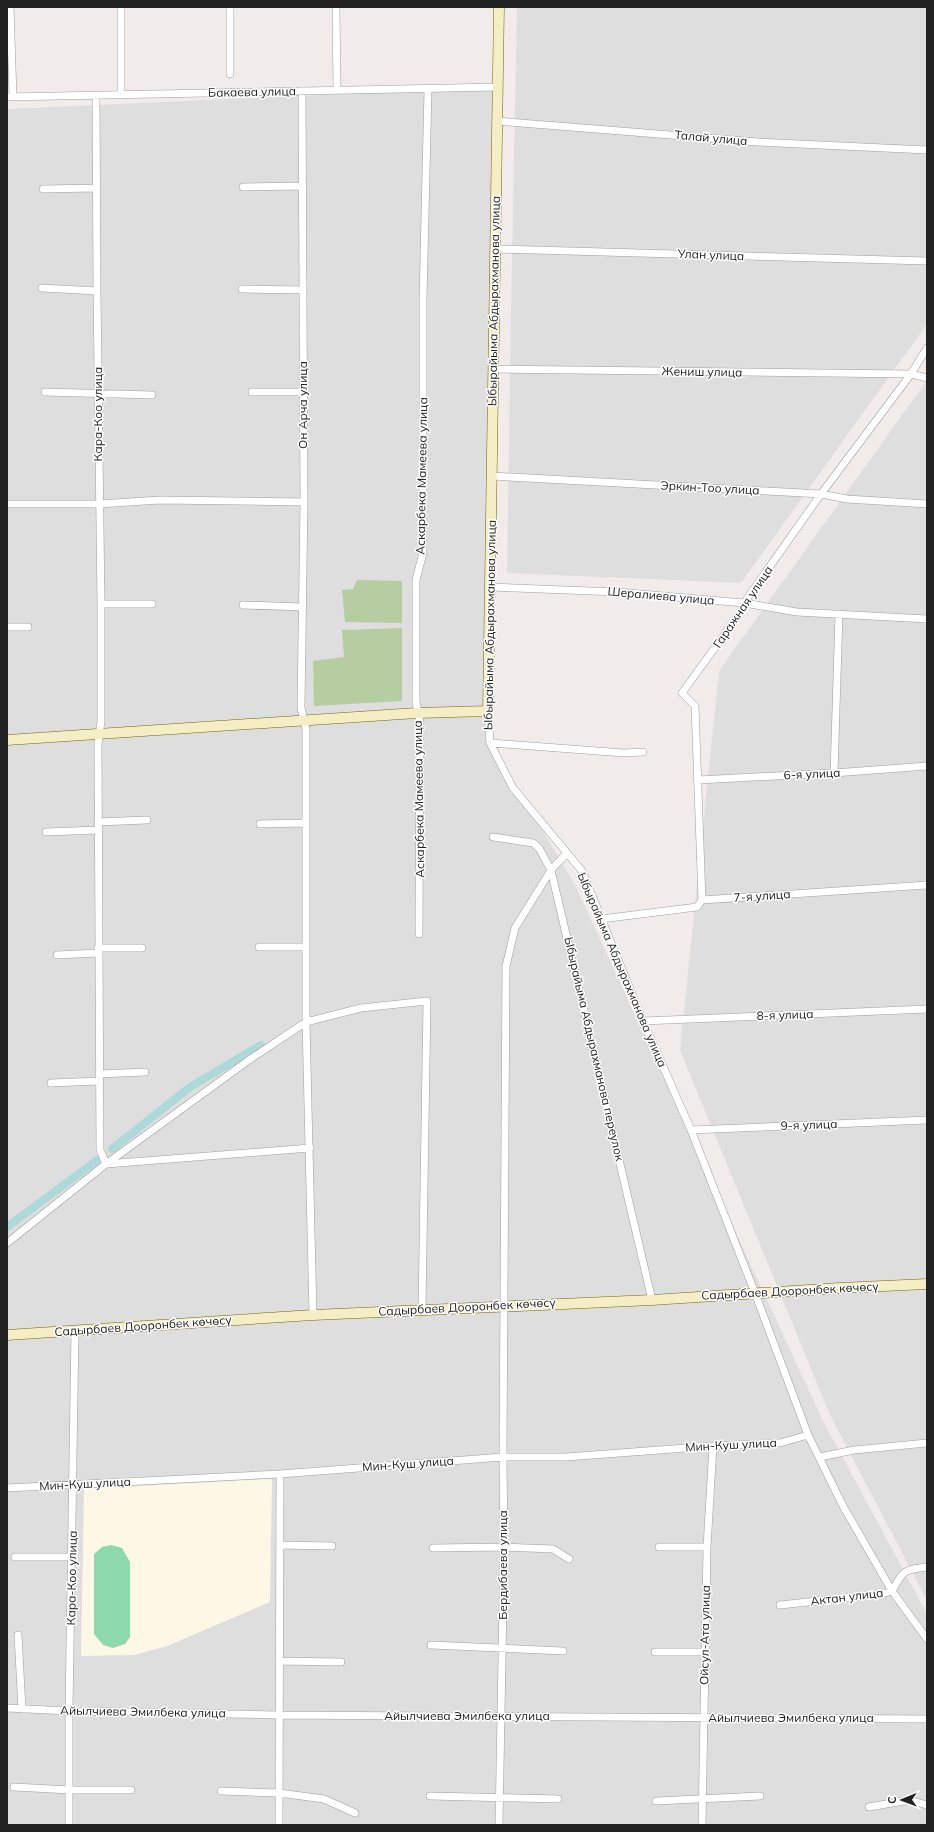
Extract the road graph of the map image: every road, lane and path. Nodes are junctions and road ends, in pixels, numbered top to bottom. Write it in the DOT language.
graph roads {
  1 [pos="10,7"];
  2 [pos="121,7"];
  3 [pos="230,7"];
  4 [pos="336,7"];
  5 [pos="499,7"];
  6 [pos="230,74"];
  7 [pos="497,87"];
  8 [pos="428,89"];
  9 [pos="338,90"];
  10 [pos="302,91"];
  11 [pos="121,94"];
  12 [pos="96,95"];
  13 [pos="10,97"];
  14 [pos="496,121"];
  15 [pos="927,150"];
  16 [pos="303,186"];
  17 [pos="243,187"];
  18 [pos="96,188"];
  19 [pos="42,189"];
  20 [pos="495,248"];
  21 [pos="927,261"];
  22 [pos="42,288"];
  23 [pos="242,289"];
  24 [pos="302,290"];
  25 [pos="97,291"];
  26 [pos="927,348"];
  27 [pos="493,369"];
  28 [pos="911,374"];
  29 [pos="927,378"];
  30 [pos="45,392"];
  31 [pos="252,392"];
  32 [pos="303,392"];
  33 [pos="98,394"];
  34 [pos="152,394"];
  35 [pos="492,476"];
  36 [pos="821,494"];
  37 [pos="304,502"];
  38 [pos="7,504"];
  39 [pos="98,504"];
  40 [pos="927,504"];
  41 [pos="490,586"];
  42 [pos="744,603"];
  43 [pos="101,604"];
  44 [pos="152,604"];
  45 [pos="243,605"];
  46 [pos="302,607"];
  47 [pos="839,614"];
  48 [pos="927,619"];
  49 [pos="7,627"];
  50 [pos="28,627"];
  51 [pos="488,711"];
  52 [pos="418,713"];
  53 [pos="303,720"];
  54 [pos="99,732"];
  55 [pos="7,740"];
  56 [pos="490,743"];
  57 [pos="643,752"];
  58 [pos="927,766"];
  59 [pos="834,773"];
  60 [pos="696,780"];
  61 [pos="147,820"];
  62 [pos="305,823"];
  63 [pos="260,824"];
  64 [pos="98,826"];
  65 [pos="46,832"];
  66 [pos="493,837"];
  67 [pos="567,853"];
  68 [pos="551,870"];
  69 [pos="927,885"];
  70 [pos="702,900"];
  71 [pos="601,919"];
  72 [pos="420,934"];
  73 [pos="259,947"];
  74 [pos="305,947"];
  75 [pos="142,948"];
  76 [pos="98,950"];
  77 [pos="57,955"];
  78 [pos="927,1009"];
  79 [pos="643,1021"];
  80 [pos="306,1022"];
  81 [pos="145,1072"];
  82 [pos="99,1078"];
  83 [pos="51,1083"];
  84 [pos="927,1120"];
  85 [pos="691,1130"];
  86 [pos="310,1148"];
  87 [pos="106,1164"];
  88 [pos="7,1243"];
  89 [pos="927,1284"];
  90 [pos="755,1293"];
  91 [pos="652,1300"];
  92 [pos="503,1305"];
  93 [pos="422,1310"];
  94 [pos="313,1315"];
  95 [pos="75,1330"];
  96 [pos="7,1334"];
  97 [pos="808,1435"];
  98 [pos="927,1443"];
  99 [pos="714,1446"];
  100 [pos="502,1457"];
  101 [pos="820,1457"];
  102 [pos="280,1474"];
  103 [pos="73,1485"];
  104 [pos="7,1488"];
  105 [pos="280,1545"];
  106 [pos="332,1546"];
  107 [pos="504,1547"];
  108 [pos="659,1547"];
  109 [pos="707,1547"];
  110 [pos="433,1548"];
  111 [pos="15,1557"];
  112 [pos="72,1557"];
  113 [pos="569,1559"];
  114 [pos="927,1567"];
  115 [pos="892,1591"];
  116 [pos="780,1605"];
  117 [pos="18,1635"];
  118 [pos="927,1639"];
  119 [pos="431,1645"];
  120 [pos="502,1647"];
  121 [pos="563,1651"];
  122 [pos="655,1652"];
  123 [pos="704,1652"];
  124 [pos="279,1661"];
  125 [pos="341,1662"];
  126 [pos="7,1708"];
  127 [pos="22,1709"];
  128 [pos="69,1711"];
  129 [pos="278,1715"];
  130 [pos="500,1717"];
  131 [pos="705,1718"];
  132 [pos="927,1719"];
  133 [pos="14,1787"];
  134 [pos="70,1790"];
  135 [pos="131,1790"];
  136 [pos="221,1791"];
  137 [pos="279,1793"];
  138 [pos="430,1796"];
  139 [pos="500,1796"];
  140 [pos="760,1796"];
  141 [pos="558,1799"];
  142 [pos="703,1799"];
  143 [pos="656,1801"];
  144 [pos="927,1805"];
  145 [pos="869,1807"];
  146 [pos="354,1812"];
  147 [pos="69,1825"];
  148 [pos="279,1825"];
  149 [pos="499,1825"];
  150 [pos="702,1825"];
  1 -- 13 [label="street"];
  2 -- 11 [label="street"];
  3 -- 6 [label="street"];
  4 -- 9 [label="street"];
  5 -- 7 [label="street, Ыбырайыма Абдырахманова улица"];
  7 -- 8 [label="street, Бакаева улица"];
  7 -- 14 [label="street, Ыбырайыма Абдырахманова улица"];
  8 -- 9 [label="street, Бакаева улица"];
  8 -- 52 [label="street, Аскарбека Мамеева улица"];
  9 -- 10 [label="street, Бакаева улица"];
  10 -- 11 [label="street, Бакаева улица"];
  10 -- 16 [label="street, Он Арча улица"];
  11 -- 12 [label="street, Бакаева улица"];
  12 -- 13 [label="street, Бакаева улица"];
  12 -- 18 [label="street, Кара-Коо улица"];
  14 -- 15 [label="street, Талай улица"];
  14 -- 20 [label="street, Ыбырайыма Абдырахманова улица"];
  16 -- 17 [label="street"];
  16 -- 24 [label="street, Он Арча улица"];
  18 -- 19 [label="street"];
  18 -- 25 [label="street, Кара-Коо улица"];
  20 -- 21 [label="street, Улан улица"];
  20 -- 27 [label="street, Ыбырайыма Абдырахманова улица"];
  22 -- 25 [label="street"];
  23 -- 24 [label="street"];
  24 -- 32 [label="street, Он Арча улица"];
  25 -- 33 [label="street, Кара-Коо улица"];
  26 -- 28 [label="street, Гаражная улица"];
  27 -- 28 [label="street, Жениш улица"];
  27 -- 35 [label="street, Ыбырайыма Абдырахманова улица"];
  28 -- 29 [label="street, Жениш улица"];
  28 -- 36 [label="street, Гаражная улица"];
  30 -- 33 [label="street"];
  31 -- 32 [label="street"];
  32 -- 37 [label="street, Он Арча улица"];
  33 -- 34 [label="street"];
  33 -- 39 [label="street, Кара-Коо улица"];
  35 -- 36 [label="street, Эркин-Тоо улица"];
  35 -- 41 [label="street, Ыбырайыма Абдырахманова улица"];
  36 -- 40 [label="street, Эркин-Тоо улица"];
  36 -- 42 [label="street, Гаражная улица"];
  37 -- 39 [label="street"];
  37 -- 46 [label="street, Он Арча улица"];
  38 -- 39 [label="street"];
  39 -- 43 [label="street, Кара-Коо улица"];
  41 -- 42 [label="street, Шералиева улица"];
  41 -- 51 [label="street, Ыбырайыма Абдырахманова улица"];
  42 -- 47 [label="street, Шералиева улица"];
  42 -- 60 [label="street, Гаражная улица"];
  43 -- 44 [label="street"];
  43 -- 54 [label="street, Кара-Коо улица"];
  45 -- 46 [label="street"];
  46 -- 53 [label="street, Он Арча улица"];
  47 -- 48 [label="street, Шералиева улица"];
  47 -- 59 [label="street"];
  49 -- 50 [label="street"];
  51 -- 52 [label="street"];
  51 -- 56 [label="street, Ыбырайыма Абдырахманова улица"];
  52 -- 53 [label="street"];
  52 -- 72 [label="street, Аскарбека Мамеева улица"];
  53 -- 54 [label="street"];
  53 -- 62 [label="street, Он Арча улица"];
  54 -- 55 [label="street"];
  54 -- 64 [label="street, Кара-Коо улица"];
  56 -- 57 [label="street"];
  56 -- 67 [label="street, Ыбырайыма Абдырахманова улица"];
  58 -- 59 [label="street, 6-я улица"];
  59 -- 60 [label="street, 6-я улица"];
  60 -- 70 [label="street, Гаражная улица"];
  61 -- 64 [label="street"];
  62 -- 63 [label="street"];
  62 -- 74 [label="street, Он Арча улица"];
  64 -- 65 [label="street"];
  64 -- 76 [label="street, Кара-Коо улица"];
  66 -- 68 [label="street, Ыбырайыма Абдырахманова переулок"];
  67 -- 68 [label="street, Бердибаева улица"];
  67 -- 71 [label="street, Ыбырайыма Абдырахманова улица"];
  68 -- 91 [label="street, Ыбырайыма Абдырахманова переулок"];
  68 -- 92 [label="street, Бердибаева улица"];
  69 -- 70 [label="street, 7-я улица"];
  70 -- 71 [label="street, 7-я улица"];
  71 -- 79 [label="street, Ыбырайыма Абдырахманова улица"];
  73 -- 74 [label="street"];
  74 -- 80 [label="street, Он Арча улица"];
  75 -- 76 [label="street"];
  76 -- 77 [label="street"];
  76 -- 82 [label="street, Кара-Коо улица"];
  78 -- 79 [label="street, 8-я улица"];
  79 -- 85 [label="street, Ыбырайыма Абдырахманова улица"];
  80 -- 86 [label="street, Он Арча улица"];
  80 -- 87 [label="street"];
  80 -- 93 [label="street"];
  81 -- 82 [label="street"];
  82 -- 83 [label="street"];
  82 -- 87 [label="street, Кара-Коо улица"];
  84 -- 85 [label="street, 9-я улица"];
  85 -- 90 [label="street, Ыбырайыма Абдырахманова улица"];
  86 -- 87 [label="street"];
  86 -- 94 [label="street, Он Арча улица"];
  87 -- 88 [label="street"];
  89 -- 90 [label="street, Садырбаев Дооронбек көчөсү"];
  90 -- 91 [label="street, Садырбаев Дооронбек көчөсү"];
  90 -- 97 [label="street, Ыбырайыма Абдырахманова улица"];
  91 -- 92 [label="street, Садырбаев Дооронбек көчөсү"];
  92 -- 93 [label="street, Садырбаев Дооронбек көчөсү"];
  92 -- 100 [label="street, Бердибаева улица"];
  93 -- 94 [label="street, Садырбаев Дооронбек көчөсү"];
  94 -- 95 [label="street, Садырбаев Дооронбек көчөсү"];
  95 -- 96 [label="street, Садырбаев Дооронбек көчөсү"];
  95 -- 103 [label="street, Кара-Коо улица"];
  97 -- 99 [label="street, Мин-Куш улица"];
  97 -- 101 [label="street, Ыбырайыма Абдырахманова улица"];
  98 -- 101 [label="street"];
  99 -- 100 [label="street, Мин-Куш улица"];
  99 -- 109 [label="street, Ойсул-Ата улица"];
  100 -- 102 [label="street, Мин-Куш улица"];
  100 -- 107 [label="street, Бердибаева улица"];
  101 -- 115 [label="street, Ыбырайыма Абдырахманова улица"];
  102 -- 103 [label="street, Мин-Куш улица"];
  102 -- 105 [label="street"];
  103 -- 104 [label="street, Мин-Куш улица"];
  103 -- 112 [label="street, Кара-Коо улица"];
  105 -- 106 [label="street"];
  105 -- 124 [label="street"];
  107 -- 110 [label="street"];
  107 -- 113 [label="street"];
  107 -- 120 [label="street, Бердибаева улица"];
  108 -- 109 [label="street"];
  109 -- 123 [label="street, Ойсул-Ата улица"];
  111 -- 112 [label="street"];
  112 -- 128 [label="street, Кара-Коо улица"];
  114 -- 115 [label="street, Актан улица"];
  115 -- 116 [label="street, Актан улица"];
  115 -- 118 [label="street, Ыбырайыма Абдырахманова улица"];
  117 -- 127 [label="street"];
  119 -- 120 [label="street"];
  120 -- 121 [label="street"];
  120 -- 130 [label="street, Бердибаева улица"];
  122 -- 123 [label="street"];
  123 -- 131 [label="street, Ойсул-Ата улица"];
  124 -- 125 [label="street"];
  124 -- 129 [label="street"];
  126 -- 127 [label="street, Айылчиева Эмилбека улица"];
  127 -- 128 [label="street, Айылчиева Эмилбека улица"];
  128 -- 129 [label="street, Айылчиева Эмилбека улица"];
  128 -- 134 [label="street, Кара-Коо улица"];
  129 -- 130 [label="street, Айылчиева Эмилбека улица"];
  129 -- 137 [label="street"];
  130 -- 131 [label="street, Айылчиева Эмилбека улица"];
  130 -- 139 [label="street, Бердибаева улица"];
  131 -- 132 [label="street, Айылчиева Эмилбека улица"];
  131 -- 142 [label="street, Ойсул-Ата улица"];
  133 -- 134 [label="street"];
  134 -- 135 [label="street"];
  134 -- 147 [label="street, Кара-Коо улица"];
  136 -- 137 [label="street"];
  137 -- 146 [label="street"];
  137 -- 148 [label="street"];
  138 -- 139 [label="street"];
  139 -- 141 [label="street"];
  139 -- 149 [label="street, Бердибаева улица"];
  140 -- 142 [label="street"];
  142 -- 143 [label="street"];
  142 -- 150 [label="street, Ойсул-Ата улица"];
  144 -- 145 [label="street"];
}
